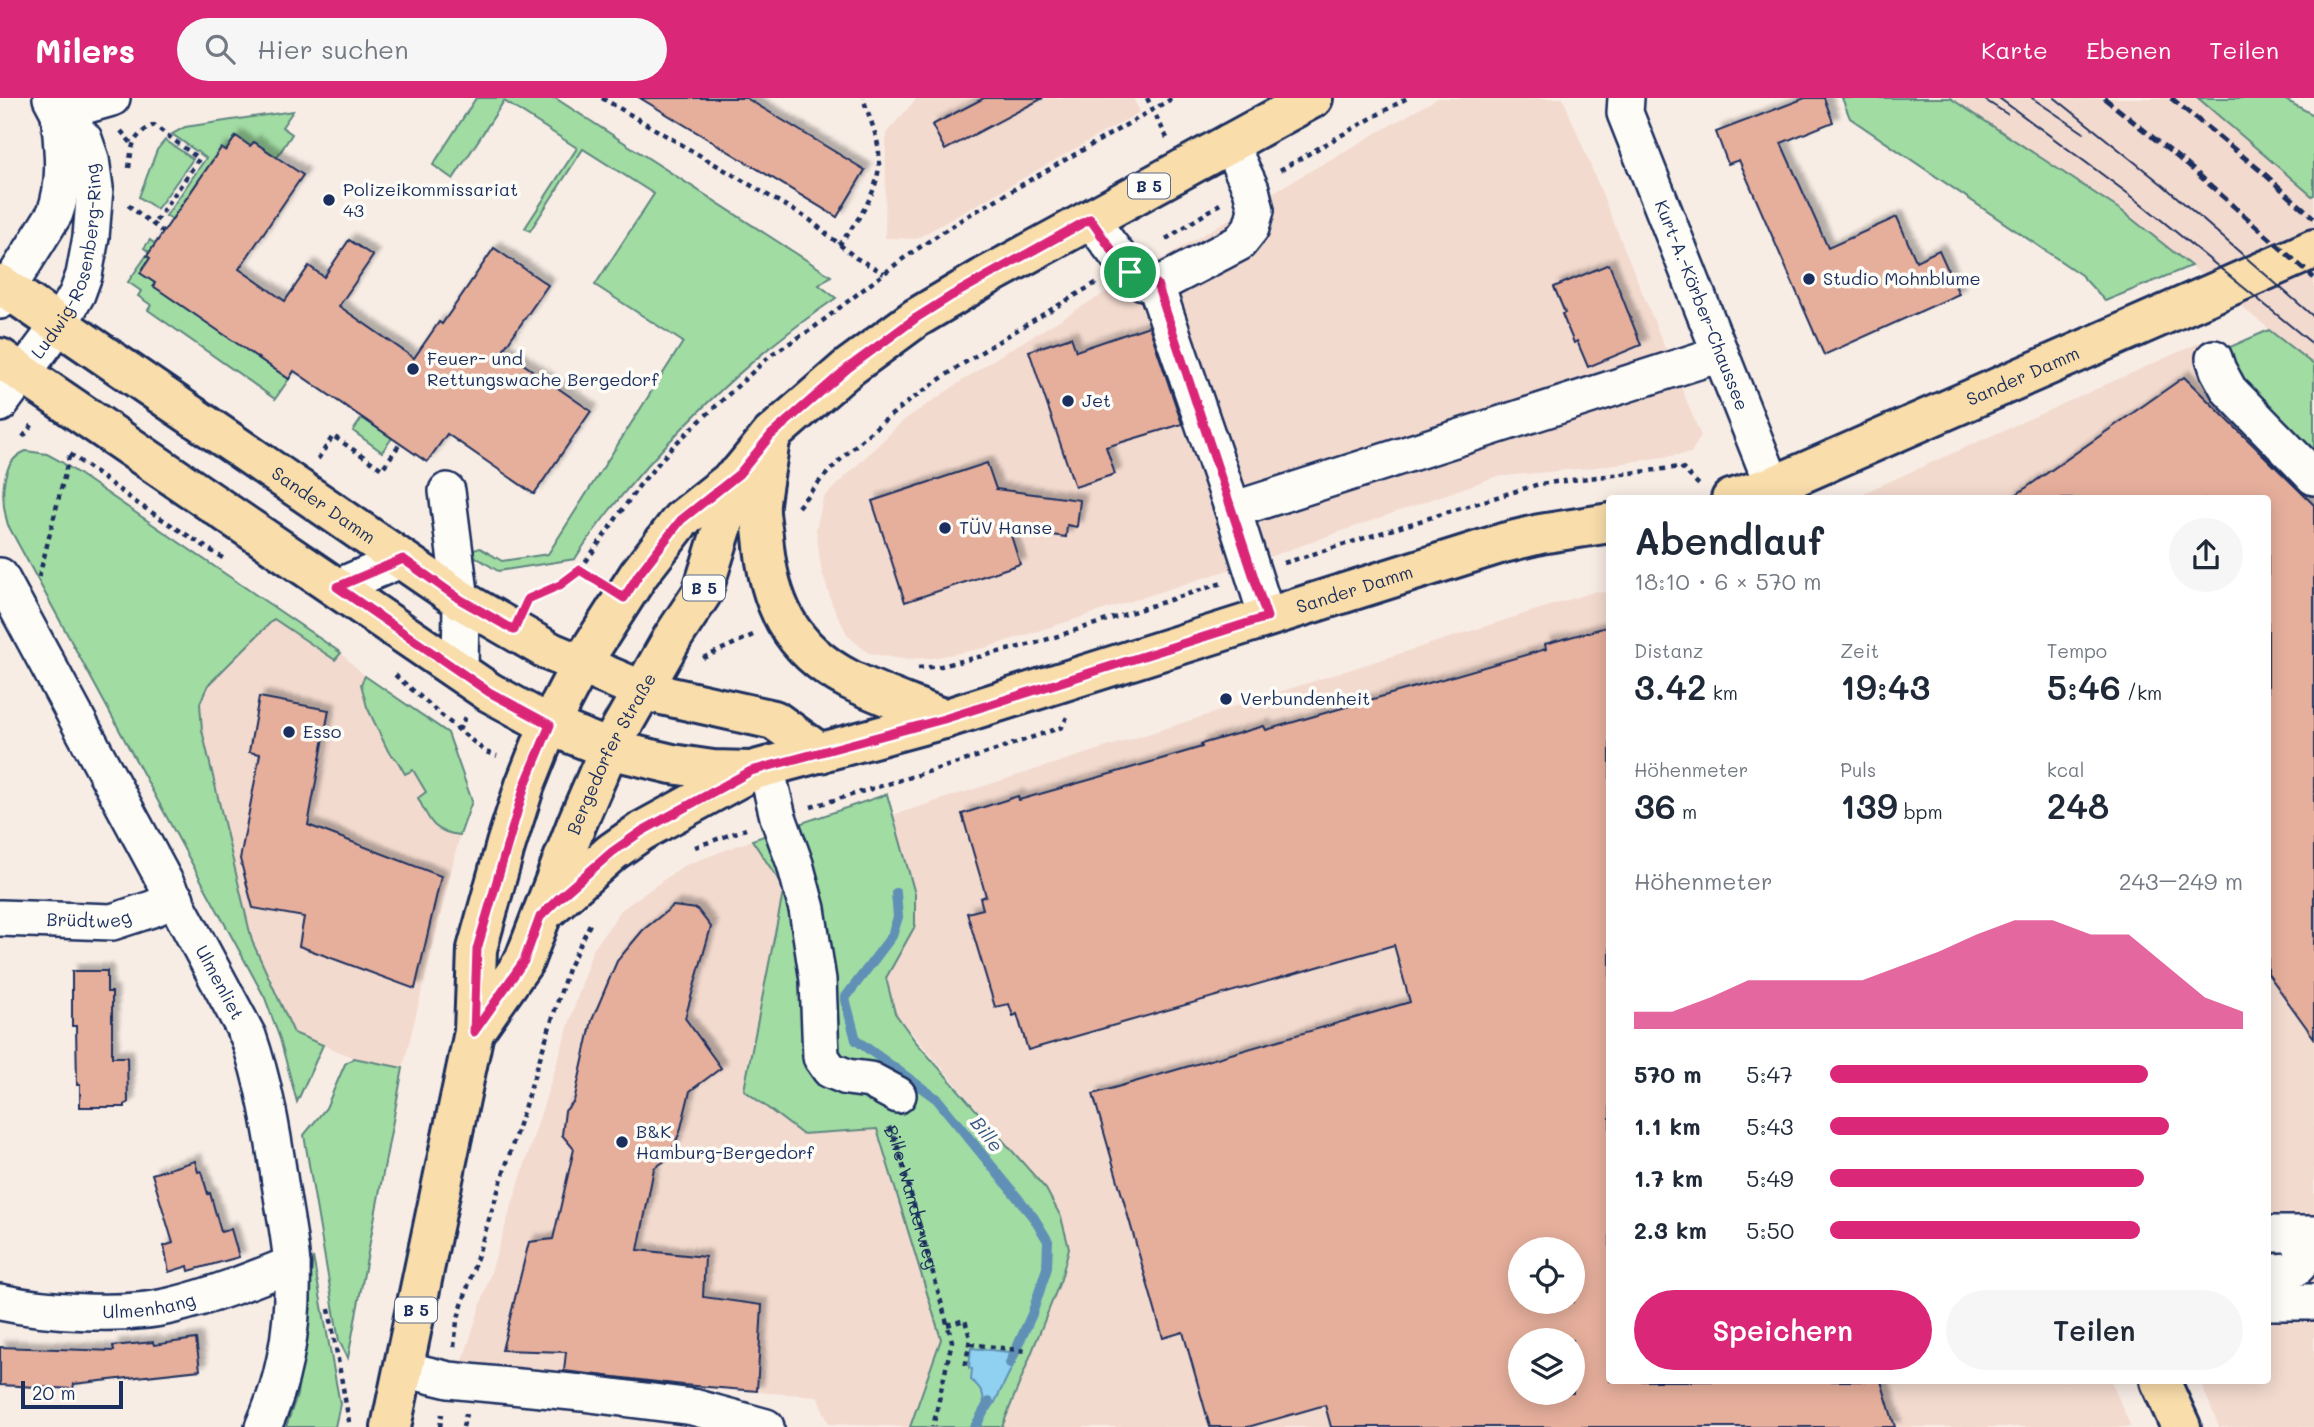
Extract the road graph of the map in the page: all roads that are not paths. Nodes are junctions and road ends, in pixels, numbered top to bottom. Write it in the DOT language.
graph roads {
  1 [pos="112,98"];
  2 [pos="1313,98"];
  3 [pos="1620,103"];
  4 [pos="55,106"];
  5 [pos="1229,142"];
  6 [pos="1090,219"];
  7 [pos="2314,249"];
  8 [pos="1156,286"];
  9 [pos="3,292"];
  10 [pos="59,325"];
  11 [pos="1720,354"];
  12 [pos="2214,358"];
  13 [pos="12,365"];
  14 [pos="0,404"];
  15 [pos="771,435"];
  16 [pos="739,474"];
  17 [pos="2314,477"];
  18 [pos="447,491"];
  19 [pos="1776,492"];
  20 [pos="1757,495"];
  21 [pos="1233,510"];
  22 [pos="1606,524"];
  23 [pos="1503,542"];
  24 [pos="1606,547"];
  25 [pos="403,559"];
  26 [pos="0,576"];
  27 [pos="337,587"];
  28 [pos="461,600"];
  29 [pos="1267,617"];
  30 [pos="580,666"];
  31 [pos="460,672"];
  32 [pos="644,691"];
  33 [pos="944,719"];
  34 [pos="550,725"];
  35 [pos="609,749"];
  36 [pos="820,753"];
  37 [pos="758,769"];
  38 [pos="176,899"];
  39 [pos="540,917"];
  40 [pos="0,918"];
  41 [pos="474,1032"];
  42 [pos="890,1107"];
  43 [pos="2271,1234"];
  44 [pos="2308,1234"];
  45 [pos="292,1264"];
  46 [pos="2271,1272"];
  47 [pos="0,1302"];
  48 [pos="2271,1302"];
  49 [pos="2314,1302"];
  50 [pos="403,1369"];
  51 [pos="2161,1384"];
  52 [pos="263,1427"];
  53 [pos="391,1427"];
  54 [pos="766,1427"];
  55 [pos="2181,1427"];
  1 -- 4 [label="street"];
  2 -- 5 [label="main road, Bergedorfer Straße / B 5"];
  3 -- 11 [label="street, Kurt-A.-Körber-Chaussee"];
  4 -- 9 [label="street, Ludwig-Rosenberg-Ring"];
  4 -- 10 [label="street, Ludwig-Rosenberg-Ring"];
  5 -- 6 [label="main road, Bergedorfer Straße / B 5"];
  5 -- 8 [label="street"];
  6 -- 8 [label="street"];
  6 -- 15 [label="main road, Bergedorfer Straße / B 5"];
  7 -- 19 [label="main road, Sander Damm"];
  8 -- 21 [label="street"];
  9 -- 10 [label="main road, Sander Damm"];
  10 -- 13 [label="street, Ludwig-Rosenberg-Ring"];
  10 -- 25 [label="main road, Sander Damm"];
  11 -- 19 [label="street, Kurt-A.-Körber-Chaussee"];
  11 -- 21 [label="street"];
  12 -- 17 [label="street"];
  13 -- 14 [label="street"];
  13 -- 27 [label="main road, Sander Damm"];
  15 -- 16 [label="main road, Bergedorfer Straße / B 5"];
  15 -- 33 [label="main road"];
  16 -- 30 [label="main road, Bergedorfer Straße / B 5"];
  16 -- 32 [label="main road, Bergedorfer Straße / B 5"];
  18 -- 28 [label="street"];
  19 -- 20 [label="main road, Sander Damm"];
  21 -- 29 [label="street"];
  22 -- 23 [label="main road, Sander Damm"];
  23 -- 24 [label="main road"];
  23 -- 29 [label="main road, Sander Damm"];
  25 -- 27 [label="street"];
  25 -- 28 [label="main road, Sander Damm"];
  26 -- 38 [label="street, Ulmenliet"];
  27 -- 31 [label="main road, Sander Damm"];
  28 -- 30 [label="main road, Sander Damm"];
  28 -- 31 [label="street"];
  29 -- 33 [label="main road, Sander Damm"];
  30 -- 32 [label="main road, Sander Damm"];
  30 -- 34 [label="main road, Bergedorfer Straße / B 5"];
  31 -- 34 [label="main road, Sander Damm"];
  32 -- 35 [label="main road, Bergedorfer Straße / B 5"];
  32 -- 36 [label="main road, Sander Damm"];
  33 -- 36 [label="main road, Sander Damm"];
  34 -- 35 [label="main road, Sander Damm"];
  34 -- 41 [label="main road, Bergedorfer Straße / B 5"];
  35 -- 37 [label="main road, Sander Damm"];
  35 -- 39 [label="main road, Bergedorfer Straße / B 5"];
  36 -- 37 [label="main road, Sander Damm"];
  37 -- 39 [label="main road"];
  37 -- 42 [label="street"];
  38 -- 40 [label="street, Brüdtweg"];
  38 -- 45 [label="street, Ulmenliet"];
  39 -- 41 [label="main road, Bergedorfer Straße / B 5"];
  41 -- 50 [label="main road, Bergedorfer Straße / B 5"];
  43 -- 44 [label="street"];
  44 -- 46 [label="street"];
  45 -- 47 [label="street, Ulmenhang"];
  45 -- 52 [label="street, Ulmenliet"];
  48 -- 49 [label="street"];
  50 -- 53 [label="main road, Bergedorfer Straße / B 5"];
  50 -- 54 [label="street"];
  51 -- 55 [label="main road"];
}
